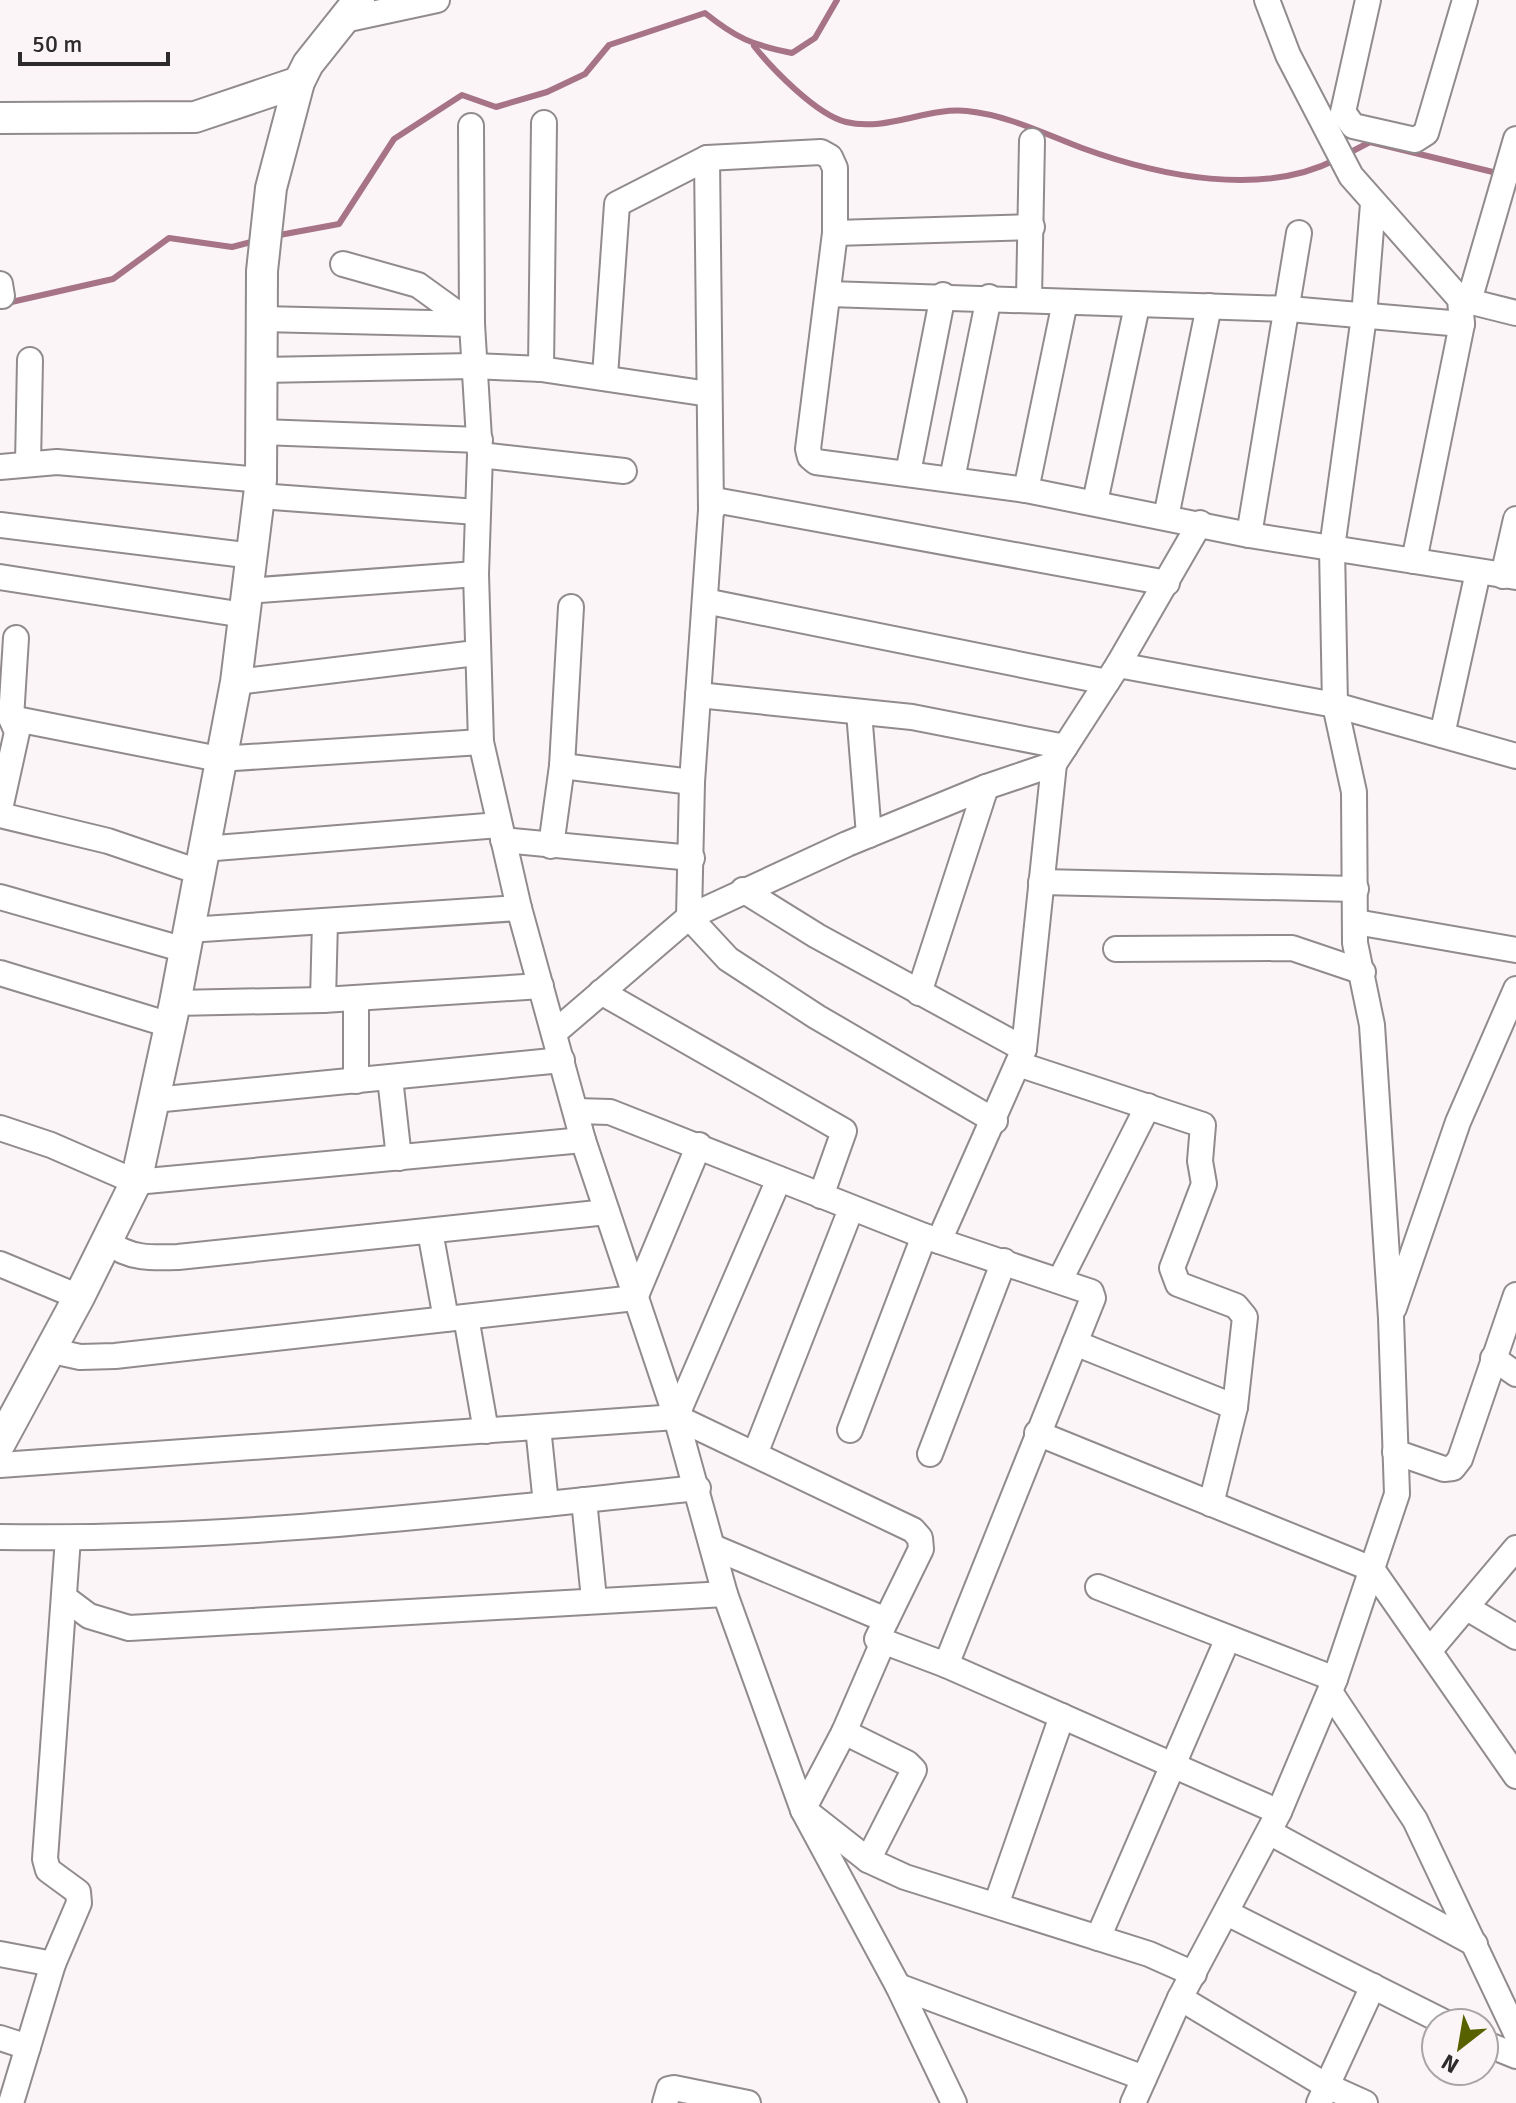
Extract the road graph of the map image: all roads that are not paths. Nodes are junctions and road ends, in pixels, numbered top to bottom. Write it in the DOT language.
graph roads {
  1 [pos="437,0"];
  2 [pos="1267,0"];
  3 [pos="1368,0"];
  4 [pos="1465,0"];
  5 [pos="352,10"];
  6 [pos="299,82"];
  7 [pos="0,118"];
  8 [pos="544,123"];
  9 [pos="471,126"];
  10 [pos="1032,141"];
  11 [pos="707,158"];
  12 [pos="1509,162"];
  13 [pos="1373,204"];
  14 [pos="1032,227"];
  15 [pos="835,233"];
  16 [pos="1299,233"];
  17 [pos="343,264"];
  18 [pos="829,294"];
  19 [pos="943,295"];
  20 [pos="989,297"];
  21 [pos="1029,298"];
  22 [pos="1065,302"];
  23 [pos="1137,306"];
  24 [pos="1209,306"];
  25 [pos="1463,308"];
  26 [pos="1289,309"];
  27 [pos="1516,313"];
  28 [pos="1364,316"];
  29 [pos="262,319"];
  30 [pos="472,324"];
  31 [pos="30,360"];
  32 [pos="473,366"];
  33 [pos="541,369"];
  34 [pos="262,370"];
  35 [pos="605,376"];
  36 [pos="709,394"];
  37 [pos="261,432"];
  38 [pos="480,447"];
  39 [pos="28,464"];
  40 [pos="0,467"];
  41 [pos="624,471"];
  42 [pos="908,473"];
  43 [pos="952,479"];
  44 [pos="260,488"];
  45 [pos="1026,490"];
  46 [pos="1095,502"];
  47 [pos="711,510"];
  48 [pos="477,512"];
  49 [pos="1166,517"];
  50 [pos="1516,519"];
  51 [pos="1200,523"];
  52 [pos="0,525"];
  53 [pos="1249,535"];
  54 [pos="1332,548"];
  55 [pos="253,556"];
  56 [pos="1414,561"];
  57 [pos="1478,572"];
  58 [pos="476,574"];
  59 [pos="1510,576"];
  60 [pos="0,577"];
  61 [pos="1167,583"];
  62 [pos="705,601"];
  63 [pos="245,603"];
  64 [pos="571,607"];
  65 [pos="16,638"];
  66 [pos="476,653"];
  67 [pos="1113,673"];
  68 [pos="236,682"];
  69 [pos="698,695"];
  70 [pos="1335,705"];
  71 [pos="859,712"];
  72 [pos="11,718"];
  73 [pos="1442,735"];
  74 [pos="481,742"];
  75 [pos="1059,756"];
  76 [pos="1516,756"];
  77 [pos="219,759"];
  78 [pos="562,766"];
  79 [pos="692,782"];
  80 [pos="986,787"];
  81 [pos="0,812"];
  82 [pos="501,832"];
  83 [pos="869,835"];
  84 [pos="551,846"];
  85 [pos="692,858"];
  86 [pos="201,860"];
  87 [pos="1041,882"];
  88 [pos="1356,889"];
  89 [pos="743,890"];
  90 [pos="0,897"];
  91 [pos="519,908"];
  92 [pos="689,917"];
  93 [pos="325,921"];
  94 [pos="1356,922"];
  95 [pos="186,940"];
  96 [pos="1116,949"];
  97 [pos="1516,950"];
  98 [pos="1363,972"];
  99 [pos="0,973"];
  100 [pos="541,986"];
  101 [pos="1516,989"];
  102 [pos="601,992"];
  103 [pos="919,993"];
  104 [pos="356,998"];
  105 [pos="323,1000"];
  106 [pos="173,1014"];
  107 [pos="554,1033"];
  108 [pos="1021,1056"];
  109 [pos="562,1060"];
  110 [pos="390,1078"];
  111 [pos="356,1081"];
  112 [pos="154,1100"];
  113 [pos="1148,1106"];
  114 [pos="576,1111"];
  115 [pos="995,1121"];
  116 [pos="0,1128"];
  117 [pos="583,1140"];
  118 [pos="699,1145"];
  119 [pos="399,1158"];
  120 [pos="779,1179"];
  121 [pos="136,1182"];
  122 [pos="821,1196"];
  123 [pos="851,1209"];
  124 [pos="607,1212"];
  125 [pos="430,1231"];
  126 [pos="932,1239"];
  127 [pos="108,1242"];
  128 [pos="1004,1261"];
  129 [pos="0,1264"];
  130 [pos="1060,1280"];
  131 [pos="1516,1295"];
  132 [pos="79,1297"];
  133 [pos="635,1298"];
  134 [pos="456,1318"];
  135 [pos="1391,1318"];
  136 [pos="1075,1343"];
  137 [pos="48,1350"];
  138 [pos="1493,1358"];
  139 [pos="1516,1374"];
  140 [pos="12,1400"];
  141 [pos="1235,1407"];
  142 [pos="676,1417"];
  143 [pos="538,1427"];
  144 [pos="850,1430"];
  145 [pos="486,1431"];
  146 [pos="1037,1433"];
  147 [pos="0,1443"];
  148 [pos="1395,1452"];
  149 [pos="755,1454"];
  150 [pos="930,1454"];
  151 [pos="0,1465"];
  152 [pos="698,1488"];
  153 [pos="584,1500"];
  154 [pos="546,1504"];
  155 [pos="1211,1504"];
  156 [pos="0,1537"];
  157 [pos="68,1538"];
  158 [pos="713,1547"];
  159 [pos="1516,1548"];
  160 [pos="1372,1569"];
  161 [pos="1098,1587"];
  162 [pos="725,1594"];
  163 [pos="65,1598"];
  164 [pos="594,1599"];
  165 [pos="1467,1608"];
  166 [pos="884,1631"];
  167 [pos="1516,1637"];
  168 [pos="1228,1638"];
  169 [pos="1430,1650"];
  170 [pos="946,1665"];
  171 [pos="1332,1685"];
  172 [pos="1062,1716"];
  173 [pos="844,1732"];
  174 [pos="1175,1766"];
  175 [pos="1516,1776"];
  176 [pos="803,1810"];
  177 [pos="1274,1822"];
  178 [pos="868,1860"];
  179 [pos="996,1905"];
  180 [pos="1227,1913"];
  181 [pos="1098,1938"];
  182 [pos="1475,1944"];
  183 [pos="0,1954"];
  184 [pos="53,1964"];
  185 [pos="1194,1974"];
  186 [pos="898,1986"];
  187 [pos="1373,1986"];
  188 [pos="1180,1998"];
  189 [pos="1420,2010"];
  190 [pos="1516,2033"];
  191 [pos="0,2038"];
  192 [pos="28,2047"];
  193 [pos="1144,2078"];
  194 [pos="1322,2094"];
  195 [pos="11,2103"];
  196 [pos="665,2103"];
  197 [pos="748,2103"];
  198 [pos="954,2103"];
  199 [pos="1133,2103"];
  200 [pos="1365,2103"];
  1 -- 5 [label="street"];
  2 -- 13 [label="street"];
  3 -- 4 [label="street"];
  5 -- 6 [label="street"];
  6 -- 7 [label="street"];
  6 -- 29 [label="street"];
  8 -- 33 [label="street"];
  9 -- 30 [label="street"];
  10 -- 14 [label="street"];
  11 -- 15 [label="street"];
  11 -- 35 [label="street"];
  11 -- 36 [label="street"];
  12 -- 25 [label="street"];
  13 -- 25 [label="street"];
  13 -- 28 [label="street"];
  14 -- 15 [label="street"];
  14 -- 21 [label="street"];
  15 -- 18 [label="street"];
  16 -- 26 [label="street"];
  17 -- 30 [label="street"];
  18 -- 19 [label="street"];
  18 -- 42 [label="street"];
  19 -- 20 [label="street"];
  19 -- 42 [label="street"];
  20 -- 21 [label="street"];
  20 -- 43 [label="street"];
  21 -- 22 [label="street"];
  22 -- 23 [label="street"];
  22 -- 45 [label="street"];
  23 -- 24 [label="street"];
  23 -- 46 [label="street"];
  24 -- 26 [label="street"];
  24 -- 49 [label="street"];
  25 -- 27 [label="street"];
  25 -- 28 [label="street"];
  25 -- 56 [label="street"];
  26 -- 28 [label="street"];
  26 -- 53 [label="street"];
  28 -- 54 [label="street"];
  29 -- 30 [label="street"];
  29 -- 34 [label="street"];
  30 -- 32 [label="street"];
  31 -- 39 [label="street"];
  32 -- 33 [label="street"];
  32 -- 34 [label="street"];
  32 -- 38 [label="street"];
  33 -- 35 [label="street"];
  34 -- 37 [label="street"];
  35 -- 36 [label="street"];
  36 -- 47 [label="street"];
  37 -- 38 [label="street"];
  37 -- 44 [label="street"];
  38 -- 41 [label="street"];
  38 -- 48 [label="street"];
  39 -- 40 [label="street"];
  39 -- 44 [label="street"];
  42 -- 43 [label="street"];
  43 -- 45 [label="street"];
  44 -- 48 [label="street"];
  44 -- 55 [label="street"];
  45 -- 46 [label="street"];
  46 -- 49 [label="street"];
  47 -- 61 [label="street"];
  47 -- 62 [label="street"];
  48 -- 58 [label="street"];
  49 -- 51 [label="street"];
  50 -- 59 [label="street"];
  51 -- 53 [label="street"];
  51 -- 61 [label="street"];
  52 -- 55 [label="street"];
  53 -- 54 [label="street"];
  54 -- 56 [label="street"];
  54 -- 70 [label="street"];
  55 -- 63 [label="street"];
  56 -- 57 [label="street"];
  57 -- 59 [label="street"];
  57 -- 73 [label="street"];
  58 -- 63 [label="street"];
  58 -- 66 [label="street"];
  60 -- 63 [label="street"];
  61 -- 67 [label="street"];
  62 -- 67 [label="street"];
  62 -- 69 [label="street"];
  63 -- 68 [label="street"];
  64 -- 78 [label="street"];
  65 -- 72 [label="street"];
  66 -- 68 [label="street"];
  66 -- 74 [label="street"];
  67 -- 70 [label="street"];
  67 -- 75 [label="street"];
  68 -- 77 [label="street"];
  69 -- 71 [label="street"];
  69 -- 79 [label="street"];
  70 -- 73 [label="street"];
  70 -- 88 [label="street"];
  71 -- 75 [label="street"];
  71 -- 83 [label="street"];
  72 -- 77 [label="street"];
  72 -- 81 [label="street"];
  73 -- 76 [label="street"];
  74 -- 77 [label="street"];
  74 -- 82 [label="street"];
  75 -- 80 [label="street"];
  75 -- 87 [label="street"];
  77 -- 86 [label="street"];
  78 -- 79 [label="street"];
  78 -- 84 [label="street"];
  79 -- 85 [label="street"];
  80 -- 83 [label="street"];
  80 -- 103 [label="street"];
  81 -- 86 [label="street"];
  82 -- 84 [label="street"];
  82 -- 86 [label="street"];
  82 -- 91 [label="street"];
  83 -- 89 [label="street"];
  84 -- 85 [label="street"];
  85 -- 92 [label="street"];
  86 -- 95 [label="street"];
  87 -- 88 [label="street"];
  87 -- 108 [label="street"];
  88 -- 94 [label="street"];
  89 -- 92 [label="street"];
  89 -- 103 [label="street"];
  90 -- 95 [label="street"];
  91 -- 93 [label="street"];
  91 -- 100 [label="street"];
  92 -- 102 [label="street"];
  92 -- 115 [label="street"];
  93 -- 95 [label="street"];
  93 -- 105 [label="street"];
  94 -- 97 [label="street"];
  94 -- 98 [label="street"];
  95 -- 106 [label="street"];
  96 -- 98 [label="street"];
  98 -- 135 [label="street"];
  99 -- 106 [label="street"];
  100 -- 104 [label="street"];
  100 -- 107 [label="street"];
  101 -- 135 [label="street"];
  102 -- 107 [label="street"];
  102 -- 122 [label="street"];
  103 -- 108 [label="street"];
  104 -- 105 [label="street"];
  104 -- 111 [label="street"];
  105 -- 106 [label="street"];
  106 -- 112 [label="street"];
  107 -- 109 [label="street"];
  108 -- 113 [label="street"];
  108 -- 115 [label="street"];
  109 -- 110 [label="street"];
  109 -- 114 [label="street"];
  110 -- 111 [label="street"];
  110 -- 119 [label="street"];
  111 -- 112 [label="street"];
  112 -- 121 [label="street"];
  113 -- 130 [label="street"];
  113 -- 141 [label="street"];
  114 -- 117 [label="street"];
  114 -- 118 [label="street"];
  115 -- 126 [label="street"];
  116 -- 121 [label="street"];
  117 -- 119 [label="street"];
  117 -- 124 [label="street"];
  118 -- 120 [label="street"];
  118 -- 133 [label="street"];
  119 -- 121 [label="street"];
  120 -- 122 [label="street"];
  120 -- 142 [label="street"];
  121 -- 127 [label="street"];
  122 -- 123 [label="street"];
  123 -- 126 [label="street"];
  123 -- 149 [label="street"];
  124 -- 125 [label="street"];
  124 -- 133 [label="street"];
  125 -- 127 [label="street"];
  125 -- 134 [label="street"];
  126 -- 128 [label="street"];
  126 -- 144 [label="street"];
  127 -- 132 [label="street"];
  128 -- 130 [label="street"];
  128 -- 150 [label="street"];
  129 -- 132 [label="street"];
  130 -- 136 [label="street"];
  131 -- 138 [label="street"];
  132 -- 137 [label="street"];
  133 -- 134 [label="street"];
  133 -- 142 [label="street"];
  134 -- 137 [label="street"];
  134 -- 145 [label="street"];
  135 -- 148 [label="street"];
  136 -- 141 [label="street"];
  136 -- 146 [label="street"];
  137 -- 140 [label="street"];
  138 -- 139 [label="street"];
  138 -- 148 [label="street"];
  140 -- 147 [label="street"];
  141 -- 155 [label="street"];
  142 -- 143 [label="street"];
  142 -- 149 [label="street"];
  142 -- 152 [label="street"];
  143 -- 145 [label="street"];
  143 -- 154 [label="street"];
  145 -- 151 [label="street"];
  146 -- 155 [label="street"];
  146 -- 170 [label="street"];
  148 -- 160 [label="street"];
  149 -- 166 [label="street"];
  152 -- 153 [label="street"];
  152 -- 158 [label="street"];
  153 -- 154 [label="street"];
  153 -- 164 [label="street"];
  154 -- 157 [label="street"];
  155 -- 160 [label="street"];
  156 -- 157 [label="street"];
  157 -- 163 [label="street"];
  158 -- 162 [label="street"];
  158 -- 166 [label="street"];
  159 -- 165 [label="street"];
  160 -- 169 [label="street"];
  160 -- 171 [label="street"];
  161 -- 168 [label="street"];
  162 -- 164 [label="street"];
  162 -- 176 [label="street"];
  163 -- 164 [label="street"];
  163 -- 184 [label="street"];
  165 -- 167 [label="street"];
  165 -- 169 [label="street"];
  166 -- 170 [label="street"];
  166 -- 173 [label="street"];
  168 -- 171 [label="street"];
  168 -- 174 [label="street"];
  169 -- 175 [label="street"];
  170 -- 172 [label="street"];
  171 -- 177 [label="street"];
  171 -- 182 [label="street"];
  172 -- 174 [label="street"];
  172 -- 179 [label="street"];
  173 -- 176 [label="street"];
  173 -- 178 [label="street"];
  174 -- 177 [label="street"];
  174 -- 181 [label="street"];
  176 -- 178 [label="street"];
  176 -- 186 [label="street"];
  177 -- 180 [label="street"];
  177 -- 182 [label="street"];
  178 -- 179 [label="street"];
  179 -- 181 [label="street"];
  180 -- 185 [label="street"];
  180 -- 187 [label="street"];
  181 -- 185 [label="street"];
  182 -- 190 [label="street"];
  183 -- 184 [label="street"];
  184 -- 192 [label="street"];
  185 -- 188 [label="street"];
  186 -- 193 [label="street"];
  186 -- 198 [label="street"];
  187 -- 189 [label="street"];
  187 -- 194 [label="street"];
  188 -- 193 [label="street"];
  188 -- 194 [label="street"];
  191 -- 192 [label="street"];
  192 -- 195 [label="street"];
  193 -- 199 [label="street"];
  194 -- 200 [label="street"];
  196 -- 197 [label="street"];
}
